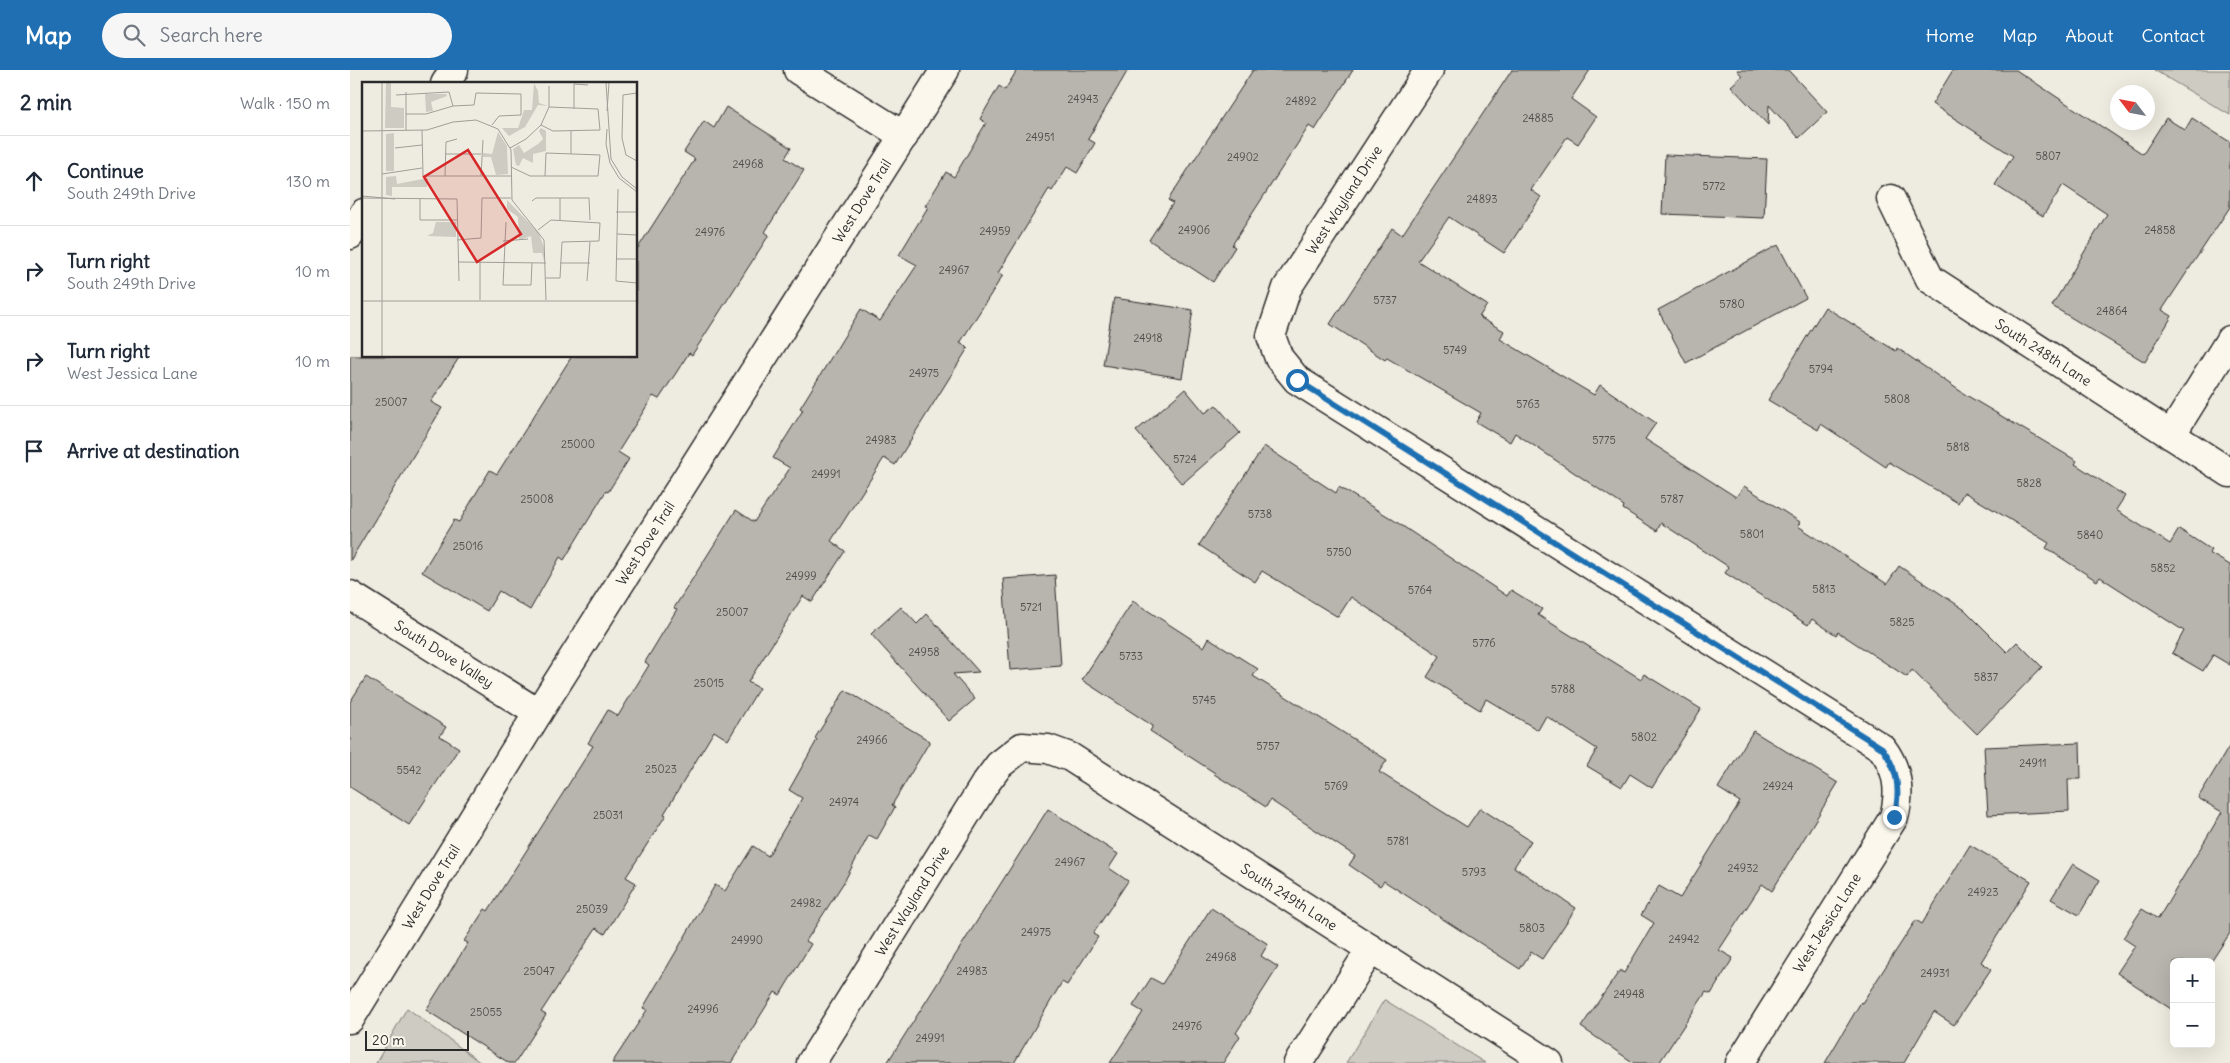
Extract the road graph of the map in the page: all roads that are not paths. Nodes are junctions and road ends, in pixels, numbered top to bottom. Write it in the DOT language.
graph roads {
  1 [pos="454,70"];
  2 [pos="798,70"];
  3 [pos="945,70"];
  4 [pos="1429,70"];
  5 [pos="446,82"];
  6 [pos="904,136"];
  7 [pos="1891,199"];
  8 [pos="362,216"];
  9 [pos="350,235"];
  10 [pos="2230,340"];
  11 [pos="2171,435"];
  12 [pos="2230,473"];
  13 [pos="350,595"];
  14 [pos="538,713"];
  15 [pos="1022,747"];
  16 [pos="1897,777"];
  17 [pos="1371,949"];
  18 [pos="350,1019"];
  19 [pos="811,1063"];
  20 [pos="1298,1063"];
  21 [pos="1549,1063"];
  22 [pos="1740,1063"];
  1 -- 5 [label="street"];
  2 -- 6 [label="street"];
  3 -- 6 [label="street, West Dove Trail"];
  4 -- 16 [label="street, West Wayland Drive"];
  6 -- 14 [label="street, West Dove Trail"];
  7 -- 11 [label="street, South 248th Lane"];
  8 -- 9 [label="street"];
  10 -- 11 [label="street"];
  11 -- 12 [label="street, South 248th Lane"];
  13 -- 14 [label="street, South Dove Valley"];
  14 -- 18 [label="street, West Dove Trail"];
  15 -- 17 [label="street, South 249th Lane"];
  15 -- 19 [label="street, West Wayland Drive"];
  16 -- 22 [label="street, West Jessica Lane"];
  17 -- 20 [label="street"];
  17 -- 21 [label="street, South 249th Lane"];
}
